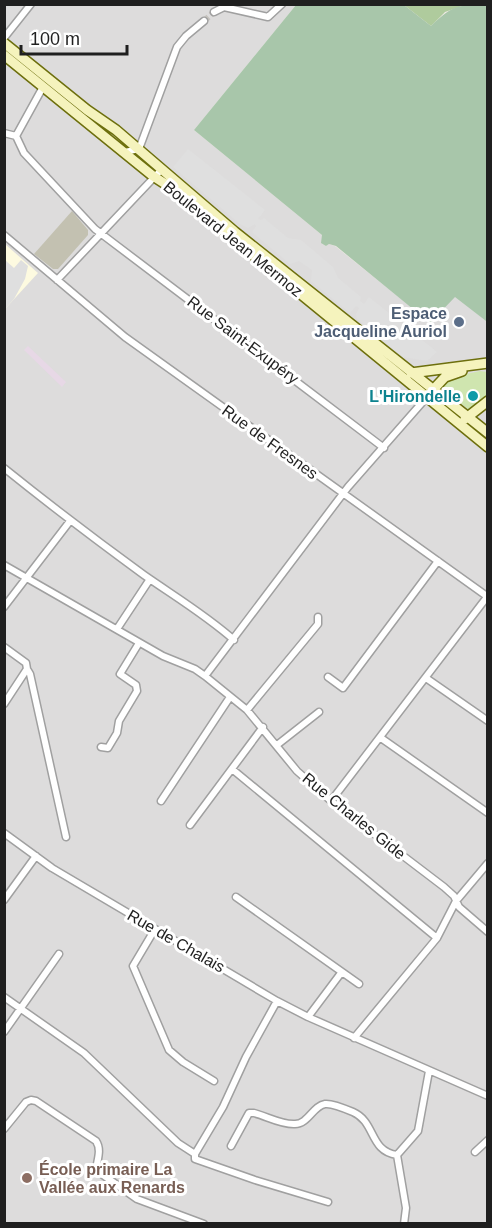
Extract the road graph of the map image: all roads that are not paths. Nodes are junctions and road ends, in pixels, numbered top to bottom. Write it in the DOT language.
graph roads {
  1 [pos="31,4"];
  2 [pos="282,4"];
  3 [pos="214,12"];
  4 [pos="204,21"];
  5 [pos="4,38"];
  6 [pos="4,43"];
  7 [pos="4,56"];
  8 [pos="43,87"];
  9 [pos="4,133"];
  10 [pos="16,136"];
  11 [pos="139,149"];
  12 [pos="124,152"];
  13 [pos="162,169"];
  14 [pos="153,176"];
  15 [pos="101,233"];
  16 [pos="4,235"];
  17 [pos="57,280"];
  18 [pos="488,363"];
  19 [pos="472,367"];
  20 [pos="488,368"];
  21 [pos="411,373"];
  22 [pos="430,393"];
  23 [pos="488,401"];
  24 [pos="449,415"];
  25 [pos="469,418"];
  26 [pos="488,434"];
  27 [pos="488,447"];
  28 [pos="384,448"];
  29 [pos="4,468"];
  30 [pos="344,494"];
  31 [pos="70,521"];
  32 [pos="438,561"];
  33 [pos="4,565"];
  34 [pos="26,578"];
  35 [pos="150,579"];
  36 [pos="487,597"];
  37 [pos="4,607"];
  38 [pos="318,616"];
  39 [pos="117,629"];
  40 [pos="234,640"];
  41 [pos="139,643"];
  42 [pos="4,648"];
  43 [pos="27,669"];
  44 [pos="205,676"];
  45 [pos="328,677"];
  46 [pos="426,678"];
  47 [pos="230,698"];
  48 [pos="4,704"];
  49 [pos="247,710"];
  50 [pos="319,712"];
  51 [pos="488,721"];
  52 [pos="263,727"];
  53 [pos="381,738"];
  54 [pos="277,745"];
  55 [pos="101,747"];
  56 [pos="232,769"];
  57 [pos="161,801"];
  58 [pos="331,801"];
  59 [pos="488,813"];
  60 [pos="190,825"];
  61 [pos="4,833"];
  62 [pos="66,837"];
  63 [pos="36,856"];
  64 [pos="488,863"];
  65 [pos="236,897"];
  66 [pos="4,900"];
  67 [pos="456,902"];
  68 [pos="154,929"];
  69 [pos="488,932"];
  70 [pos="437,938"];
  71 [pos="59,954"];
  72 [pos="341,973"];
  73 [pos="359,984"];
  74 [pos="4,997"];
  75 [pos="277,1000"];
  76 [pos="21,1009"];
  77 [pos="308,1017"];
  78 [pos="4,1032"];
  79 [pos="354,1038"];
  80 [pos="429,1071"];
  81 [pos="214,1082"];
  82 [pos="488,1096"];
  83 [pos="4,1129"];
  84 [pos="488,1140"];
  85 [pos="231,1146"];
  86 [pos="475,1152"];
  87 [pos="195,1154"];
  88 [pos="397,1155"];
  89 [pos="328,1202"];
  90 [pos="204,1224"];
  91 [pos="404,1224"];
  1 -- 5 [label="street"];
  2 -- 3 [label="street"];
  4 -- 11 [label="street"];
  6 -- 11 [label="main road, Boulevard Jean Mermoz"];
  7 -- 8 [label="main road, Boulevard Jean Mermoz"];
  8 -- 10 [label="street"];
  8 -- 12 [label="main road, Boulevard Jean Mermoz"];
  9 -- 10 [label="street"];
  10 -- 15 [label="street, Rue Saint-Exupéry"];
  11 -- 12 [label="street"];
  11 -- 13 [label="main road, Boulevard Jean Mermoz"];
  12 -- 14 [label="main road, Boulevard Jean Mermoz"];
  13 -- 14 [label="street"];
  13 -- 21 [label="main road, Boulevard Jean Mermoz"];
  14 -- 15 [label="street"];
  14 -- 22 [label="main road, Boulevard Jean Mermoz"];
  15 -- 17 [label="street"];
  15 -- 28 [label="street, Rue Saint-Exupéry"];
  16 -- 17 [label="street, Rue de Fresnes"];
  17 -- 30 [label="street, Rue de Fresnes"];
  18 -- 19 [label="main road"];
  19 -- 20 [label="main road"];
  19 -- 21 [label="main road"];
  19 -- 22 [label="main road"];
  21 -- 22 [label="main road, Boulevard Jean Mermoz"];
  22 -- 24 [label="main road, Boulevard Jean Mermoz"];
  22 -- 25 [label="main road, Boulevard Jean Mermoz"];
  22 -- 28 [label="street"];
  23 -- 25 [label="main road"];
  24 -- 25 [label="main road"];
  24 -- 27 [label="main road, Boulevard Jean Mermoz"];
  25 -- 26 [label="main road, Boulevard Jean Mermoz"];
  28 -- 30 [label="street"];
  29 -- 31 [label="street"];
  30 -- 32 [label="street, Rue de Fresnes"];
  30 -- 40 [label="street"];
  31 -- 34 [label="street"];
  31 -- 35 [label="street"];
  32 -- 36 [label="street, Rue de Fresnes"];
  32 -- 45 [label="street"];
  33 -- 34 [label="street, Rue Charles Gide"];
  34 -- 37 [label="street"];
  34 -- 39 [label="street, Rue Charles Gide"];
  35 -- 39 [label="street"];
  35 -- 40 [label="street"];
  36 -- 46 [label="street"];
  38 -- 49 [label="street"];
  39 -- 41 [label="street, Rue Charles Gide"];
  40 -- 44 [label="street"];
  41 -- 44 [label="street, Rue Charles Gide"];
  41 -- 55 [label="street"];
  42 -- 43 [label="street"];
  43 -- 48 [label="street"];
  43 -- 62 [label="street"];
  44 -- 47 [label="street, Rue Charles Gide"];
  46 -- 51 [label="street"];
  46 -- 53 [label="street"];
  47 -- 49 [label="street, Rue Charles Gide"];
  47 -- 57 [label="street"];
  49 -- 52 [label="street, Rue Charles Gide"];
  50 -- 54 [label="street"];
  52 -- 54 [label="street, Rue Charles Gide"];
  52 -- 56 [label="street"];
  53 -- 58 [label="street"];
  53 -- 59 [label="street"];
  54 -- 58 [label="street, Rue Charles Gide"];
  56 -- 60 [label="street"];
  56 -- 70 [label="street"];
  58 -- 67 [label="street, Rue Charles Gide"];
  61 -- 63 [label="street, Rue de Chalais"];
  63 -- 66 [label="street"];
  63 -- 68 [label="street, Rue de Chalais"];
  64 -- 67 [label="street"];
  65 -- 72 [label="street"];
  67 -- 69 [label="street, Rue Charles Gide"];
  67 -- 70 [label="street"];
  68 -- 75 [label="street, Rue de Chalais"];
  68 -- 81 [label="street"];
  70 -- 79 [label="street"];
  71 -- 76 [label="street"];
  72 -- 73 [label="street"];
  72 -- 77 [label="street"];
  74 -- 76 [label="street"];
  75 -- 77 [label="street, Rue de Chalais"];
  75 -- 87 [label="street"];
  76 -- 78 [label="street"];
  76 -- 87 [label="street"];
  77 -- 79 [label="street, Rue de Chalais"];
  79 -- 80 [label="street, Rue de Chalais"];
  80 -- 82 [label="street, Rue de Chalais"];
  80 -- 88 [label="street"];
  83 -- 90 [label="street"];
  84 -- 86 [label="street"];
  85 -- 88 [label="street"];
  87 -- 89 [label="street"];
  88 -- 91 [label="street"];
}
